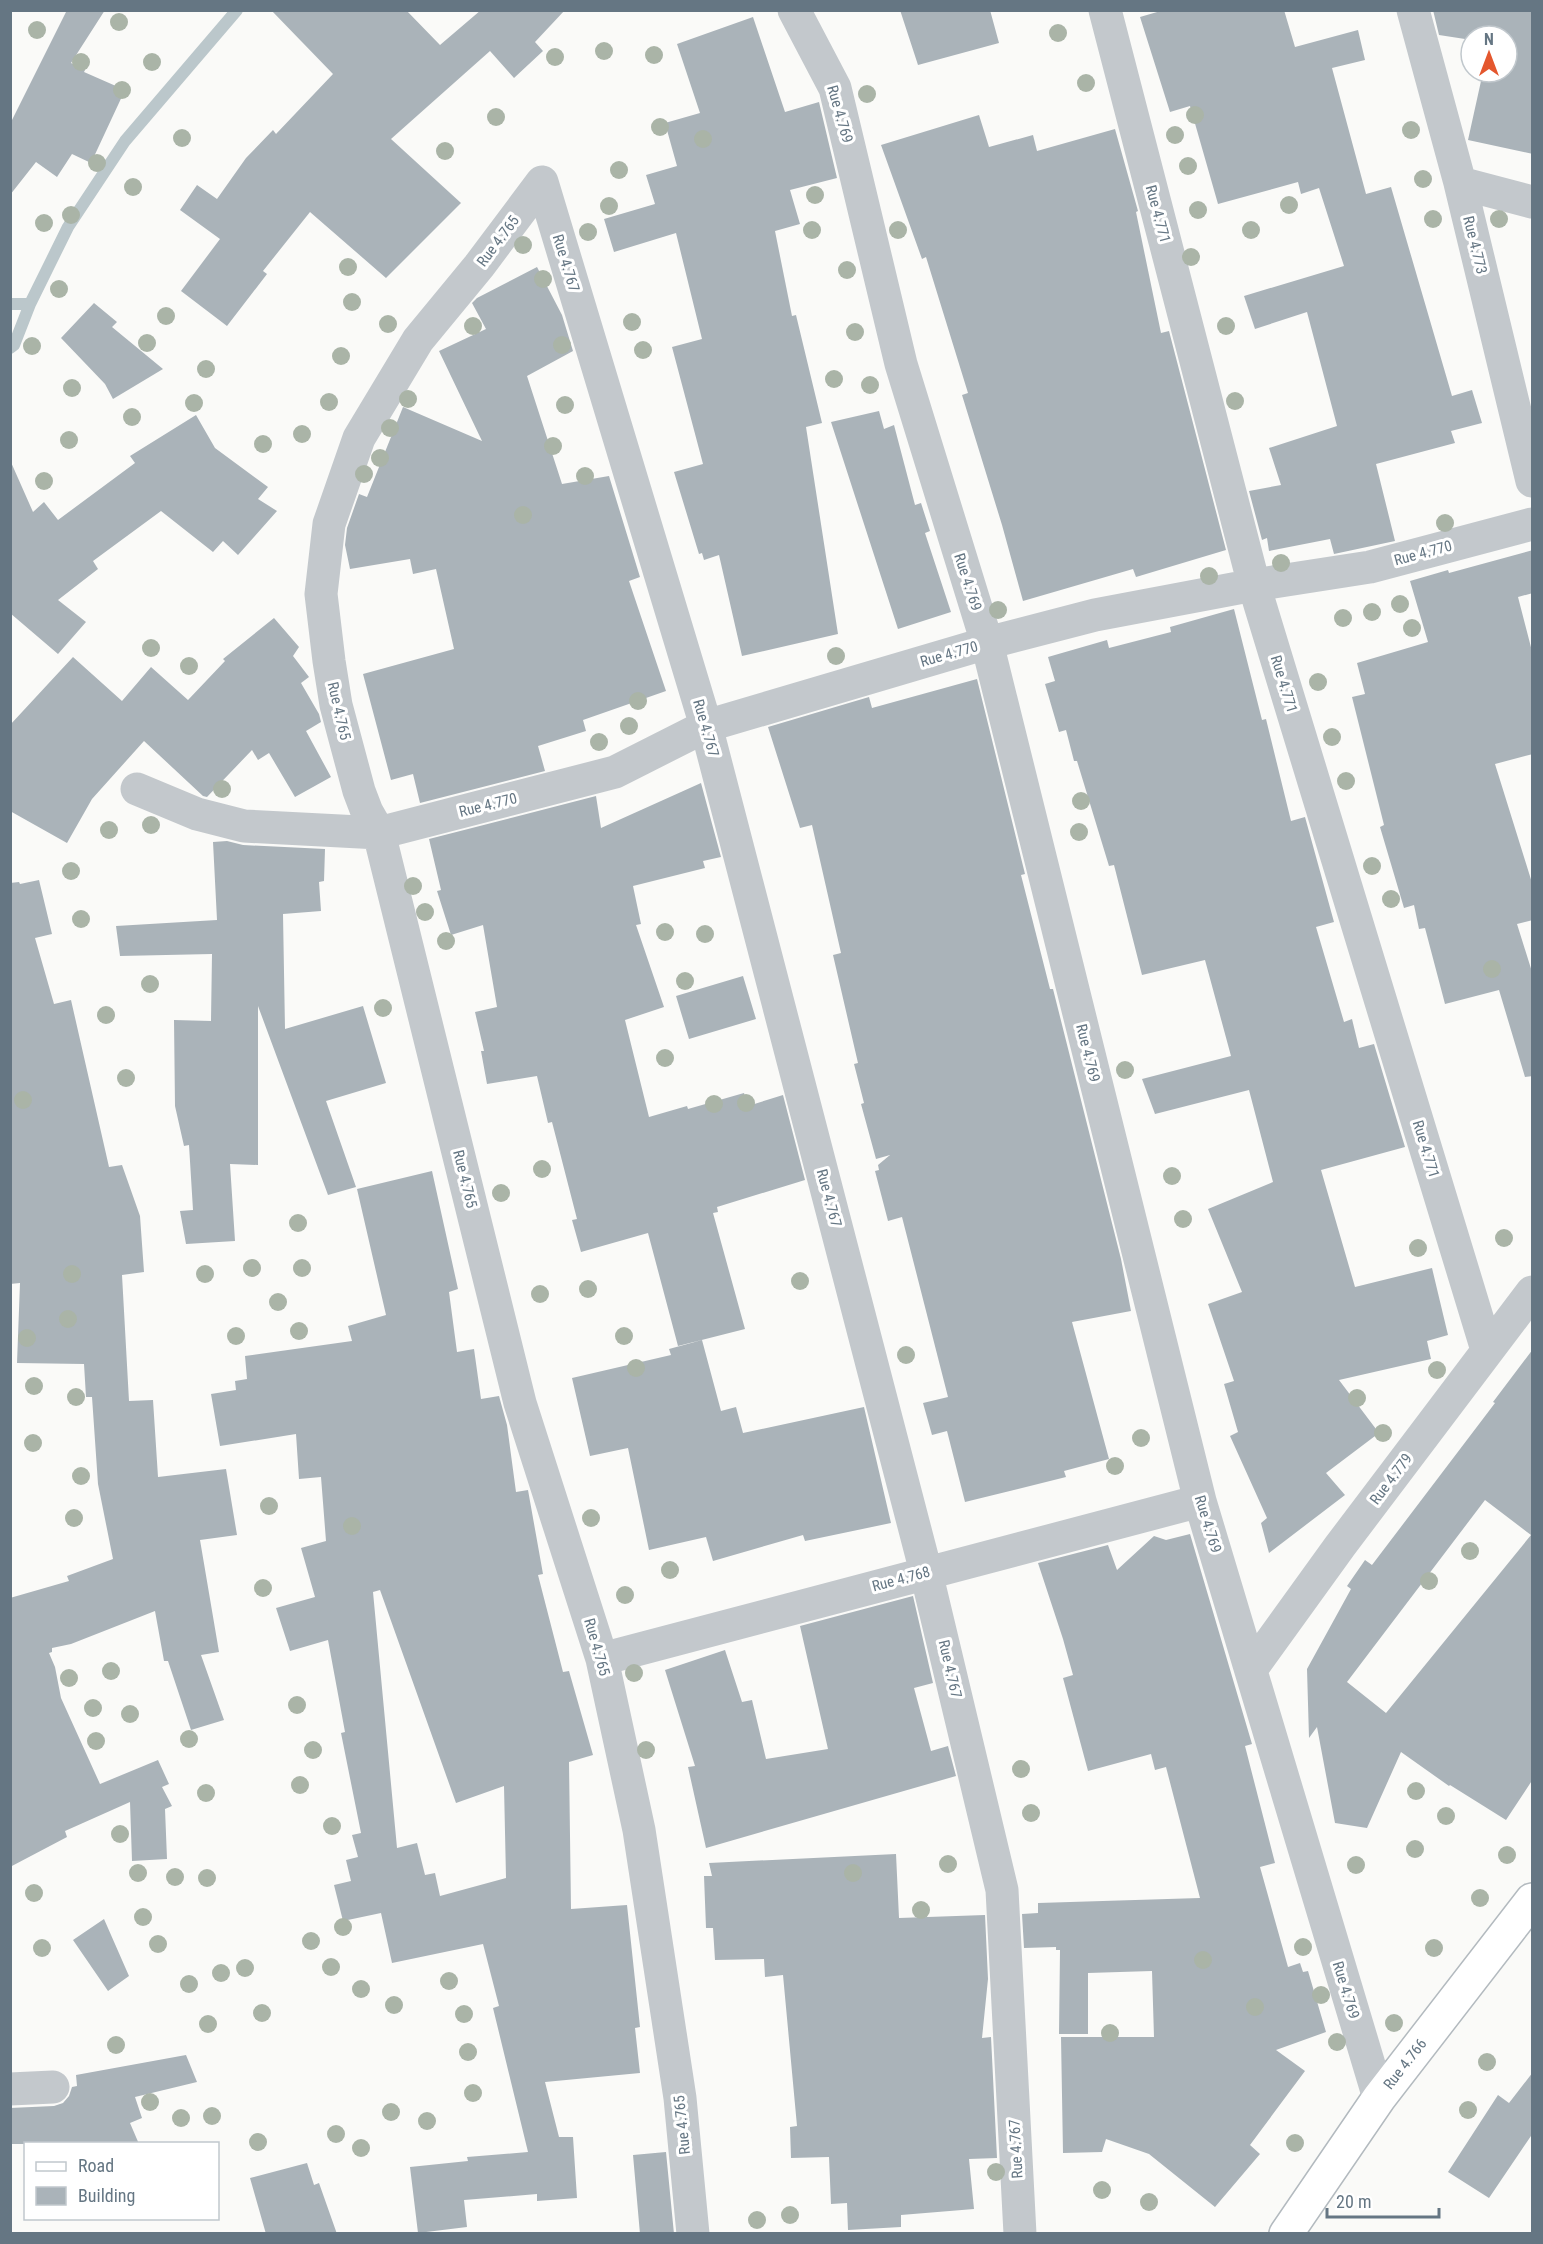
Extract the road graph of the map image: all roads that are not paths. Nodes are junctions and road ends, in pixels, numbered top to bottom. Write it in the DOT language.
graph roads {
  1 [pos="794,10"];
  2 [pos="1105,10"];
  3 [pos="1413,10"];
  4 [pos="542,182"];
  5 [pos="1460,183"];
  6 [pos="1533,202"];
  7 [pos="1533,481"];
  8 [pos="1533,524"];
  9 [pos="1254,585"];
  10 [pos="987,643"];
  11 [pos="706,726"];
  12 [pos="136,789"];
  13 [pos="379,833"];
  14 [pos="1533,1292"];
  15 [pos="1487,1350"];
  16 [pos="1200,1501"];
  17 [pos="927,1572"];
  18 [pos="602,1659"];
  19 [pos="1252,1668"];
  20 [pos="1533,1900"];
  21 [pos="53,2087"];
  22 [pos="10,2089"];
  23 [pos="1379,2098"];
  24 [pos="693,2234"];
  25 [pos="1020,2234"];
  26 [pos="1286,2234"];
  1 -- 10 [label="street, Rue 4.769"];
  2 -- 9 [label="street, Rue 4.771"];
  3 -- 5 [label="street, Rue 4.773"];
  4 -- 11 [label="street, Rue 4.767"];
  4 -- 13 [label="street, Rue 4.765"];
  5 -- 6 [label="street"];
  5 -- 7 [label="street, Rue 4.773"];
  8 -- 9 [label="street, Rue 4.770"];
  9 -- 10 [label="street, Rue 4.770"];
  9 -- 15 [label="street, Rue 4.771"];
  10 -- 11 [label="street, Rue 4.770"];
  10 -- 16 [label="street, Rue 4.769"];
  11 -- 13 [label="street, Rue 4.770"];
  11 -- 17 [label="street, Rue 4.767"];
  12 -- 13 [label="street, Rue 4.770"];
  13 -- 18 [label="street, Rue 4.765"];
  14 -- 15 [label="street, Rue 4.779"];
  15 -- 19 [label="street, Rue 4.779"];
  16 -- 17 [label="street, Rue 4.768"];
  16 -- 19 [label="street, Rue 4.769"];
  17 -- 18 [label="street, Rue 4.768"];
  17 -- 25 [label="street, Rue 4.767"];
  18 -- 24 [label="street, Rue 4.765"];
  19 -- 23 [label="street, Rue 4.769"];
  20 -- 23 [label="street, Rue 4.766"];
  21 -- 22 [label="street"];
  23 -- 26 [label="street, Rue 4.766"];
}
